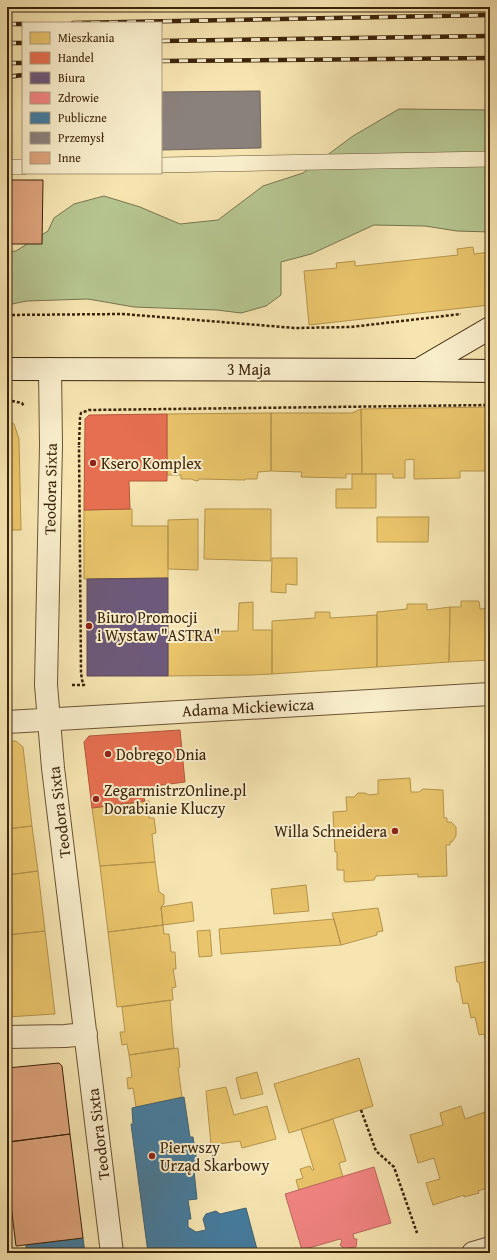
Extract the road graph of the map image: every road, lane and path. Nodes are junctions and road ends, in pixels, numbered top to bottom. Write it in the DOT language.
graph roads {
  1 [pos="490,160"];
  2 [pos="162,165"];
  3 [pos="7,167"];
  4 [pos="22,167"];
  5 [pos="466,313"];
  6 [pos="7,315"];
  7 [pos="490,328"];
  8 [pos="7,369"];
  9 [pos="50,369"];
  10 [pos="418,370"];
  11 [pos="490,371"];
  12 [pos="7,400"];
  13 [pos="490,405"];
  14 [pos="25,409"];
  15 [pos="84,684"];
  16 [pos="490,694"];
  17 [pos="49,720"];
  18 [pos="7,722"];
  19 [pos="86,1034"];
  20 [pos="7,1037"];
  21 [pos="361,1110"];
  22 [pos="417,1233"];
  23 [pos="295,1248"];
  24 [pos="490,1248"];
  25 [pos="112,1253"];
  26 [pos="297,1253"];
  27 [pos="473,1253"];
  1 -- 2 [label="lane"];
  3 -- 4 [label="lane"];
  5 -- 6 [label="path"];
  7 -- 10 [label="street"];
  8 -- 9 [label="street, 3 Maja"];
  9 -- 10 [label="street, 3 Maja"];
  9 -- 17 [label="street, Teodora Sixta"];
  10 -- 11 [label="street, 3 Maja"];
  12 -- 14 [label="path"];
  13 -- 15 [label="path"];
  16 -- 17 [label="street, Adama Mickiewicza"];
  17 -- 18 [label="street, Adama Mickiewicza"];
  17 -- 19 [label="street, Teodora Sixta"];
  19 -- 20 [label="street"];
  19 -- 25 [label="street, Teodora Sixta"];
  21 -- 22 [label="path"];
  23 -- 26 [label="path"];
  24 -- 27 [label="street"];
}
